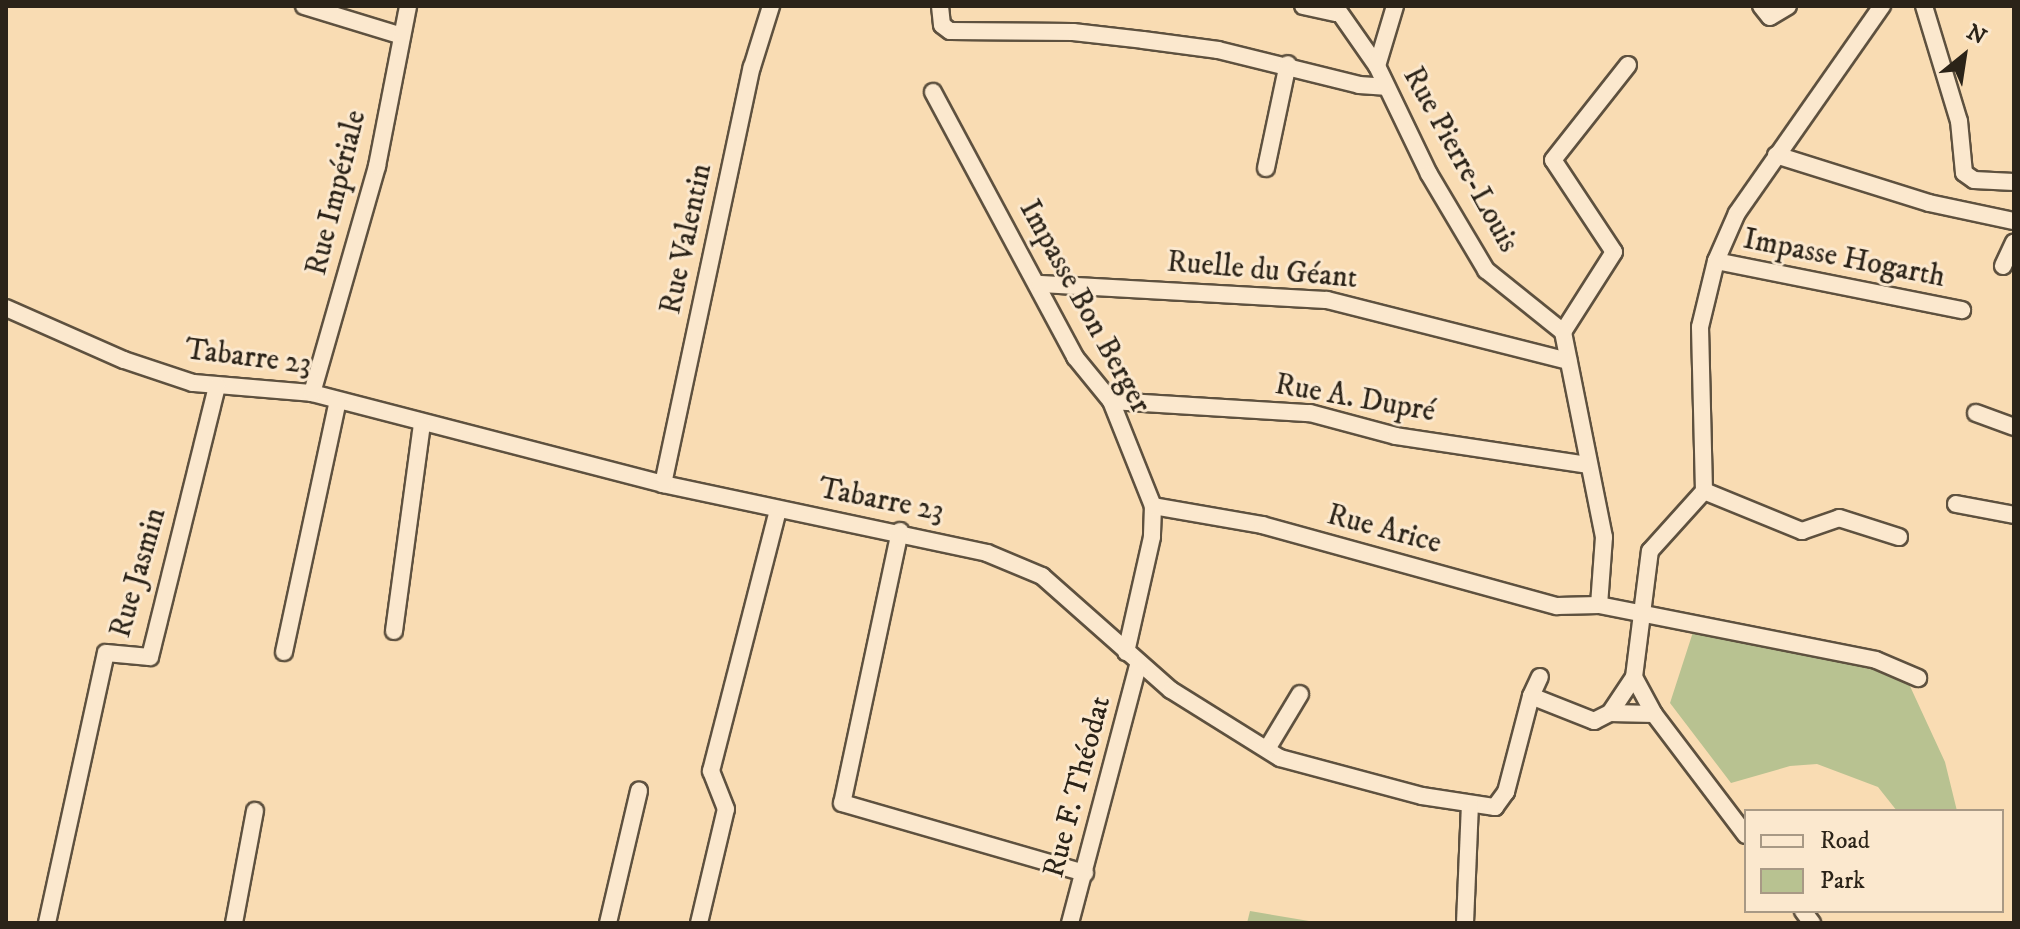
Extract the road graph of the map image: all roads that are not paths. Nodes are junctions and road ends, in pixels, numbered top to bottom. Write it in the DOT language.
graph roads {
  1 [pos="304,6"];
  2 [pos="408,6"];
  3 [pos="771,6"];
  4 [pos="940,6"];
  5 [pos="1303,6"];
  6 [pos="1395,6"];
  7 [pos="1761,6"];
  8 [pos="1788,6"];
  9 [pos="1882,6"];
  10 [pos="1924,6"];
  11 [pos="1335,9"];
  12 [pos="402,36"];
  13 [pos="1288,64"];
  14 [pos="1628,65"];
  15 [pos="1377,66"];
  16 [pos="1385,87"];
  17 [pos="933,92"];
  18 [pos="1776,155"];
  19 [pos="1266,168"];
  20 [pos="2014,182"];
  21 [pos="2014,221"];
  22 [pos="2014,242"];
  23 [pos="1716,261"];
  24 [pos="2003,266"];
  25 [pos="1040,284"];
  26 [pos="6,308"];
  27 [pos="1962,310"];
  28 [pos="1563,332"];
  29 [pos="1568,361"];
  30 [pos="217,386"];
  31 [pos="312,393"];
  32 [pos="338,401"];
  33 [pos="1111,401"];
  34 [pos="1976,413"];
  35 [pos="422,423"];
  36 [pos="2014,427"];
  37 [pos="1588,465"];
  38 [pos="663,484"];
  39 [pos="1704,491"];
  40 [pos="1956,504"];
  41 [pos="1153,506"];
  42 [pos="778,510"];
  43 [pos="2014,515"];
  44 [pos="900,531"];
  45 [pos="1899,537"];
  46 [pos="1599,605"];
  47 [pos="1644,612"];
  48 [pos="394,631"];
  49 [pos="284,652"];
  50 [pos="1126,652"];
  51 [pos="1138,665"];
  52 [pos="1540,677"];
  53 [pos="1634,677"];
  54 [pos="1918,678"];
  55 [pos="1300,694"];
  56 [pos="1531,696"];
  57 [pos="1610,713"];
  58 [pos="1654,714"];
  59 [pos="1267,749"];
  60 [pos="639,791"];
  61 [pos="1470,805"];
  62 [pos="255,811"];
  63 [pos="1744,832"];
  64 [pos="1085,873"];
  65 [pos="47,923"];
  66 [pos="234,923"];
  67 [pos="608,923"];
  68 [pos="699,923"];
  69 [pos="1070,923"];
  70 [pos="1465,923"];
  1 -- 12 [label="street"];
  2 -- 12 [label="street, Rue Impériale"];
  3 -- 38 [label="street, Rue Valentin"];
  4 -- 13 [label="street"];
  5 -- 11 [label="street"];
  6 -- 15 [label="street"];
  7 -- 8 [label="street"];
  9 -- 18 [label="street"];
  10 -- 20 [label="street"];
  11 -- 15 [label="street, Rue Pierre-Louis"];
  12 -- 31 [label="street, Rue Impériale"];
  13 -- 16 [label="street"];
  13 -- 19 [label="street"];
  14 -- 28 [label="street"];
  15 -- 16 [label="street, Rue Pierre-Louis"];
  16 -- 28 [label="street, Rue Pierre-Louis"];
  17 -- 25 [label="street, Impasse Bon Berger"];
  18 -- 21 [label="street"];
  18 -- 23 [label="street"];
  22 -- 24 [label="street"];
  23 -- 27 [label="street, Impasse Hogarth"];
  23 -- 39 [label="street"];
  25 -- 29 [label="street, Ruelle du Géant"];
  25 -- 33 [label="street, Impasse Bon Berger"];
  26 -- 30 [label="street, Tabarre 23"];
  28 -- 29 [label="street"];
  29 -- 37 [label="street"];
  30 -- 31 [label="street, Tabarre 23"];
  30 -- 65 [label="street, Rue Jasmin"];
  31 -- 32 [label="street, Tabarre 23"];
  32 -- 35 [label="street, Tabarre 23"];
  32 -- 49 [label="street"];
  33 -- 37 [label="street, Rue A. Dupré"];
  33 -- 41 [label="street, Impasse Bon Berger"];
  34 -- 36 [label="street"];
  35 -- 38 [label="street, Tabarre 23"];
  35 -- 48 [label="street"];
  37 -- 46 [label="street"];
  38 -- 42 [label="street, Tabarre 23"];
  39 -- 45 [label="street"];
  39 -- 47 [label="street"];
  40 -- 43 [label="street"];
  41 -- 46 [label="street, Rue Arice"];
  41 -- 50 [label="street, Impasse Bon Berger"];
  42 -- 44 [label="street, Tabarre 23"];
  42 -- 68 [label="street"];
  44 -- 50 [label="street, Tabarre 23"];
  44 -- 64 [label="street"];
  46 -- 47 [label="street"];
  47 -- 53 [label="street"];
  47 -- 54 [label="street"];
  50 -- 51 [label="street, Tabarre 23"];
  51 -- 59 [label="street, Tabarre 23"];
  51 -- 64 [label="street, Rue F. Théodat"];
  52 -- 56 [label="street"];
  53 -- 57 [label="street"];
  53 -- 58 [label="street"];
  55 -- 59 [label="street"];
  56 -- 57 [label="street"];
  56 -- 61 [label="street, Tabarre 23"];
  57 -- 58 [label="street"];
  58 -- 63 [label="street"];
  59 -- 61 [label="street, Tabarre 23"];
  60 -- 67 [label="street"];
  61 -- 70 [label="street"];
  62 -- 66 [label="street"];
  64 -- 69 [label="street, Rue F. Théodat"];
}
